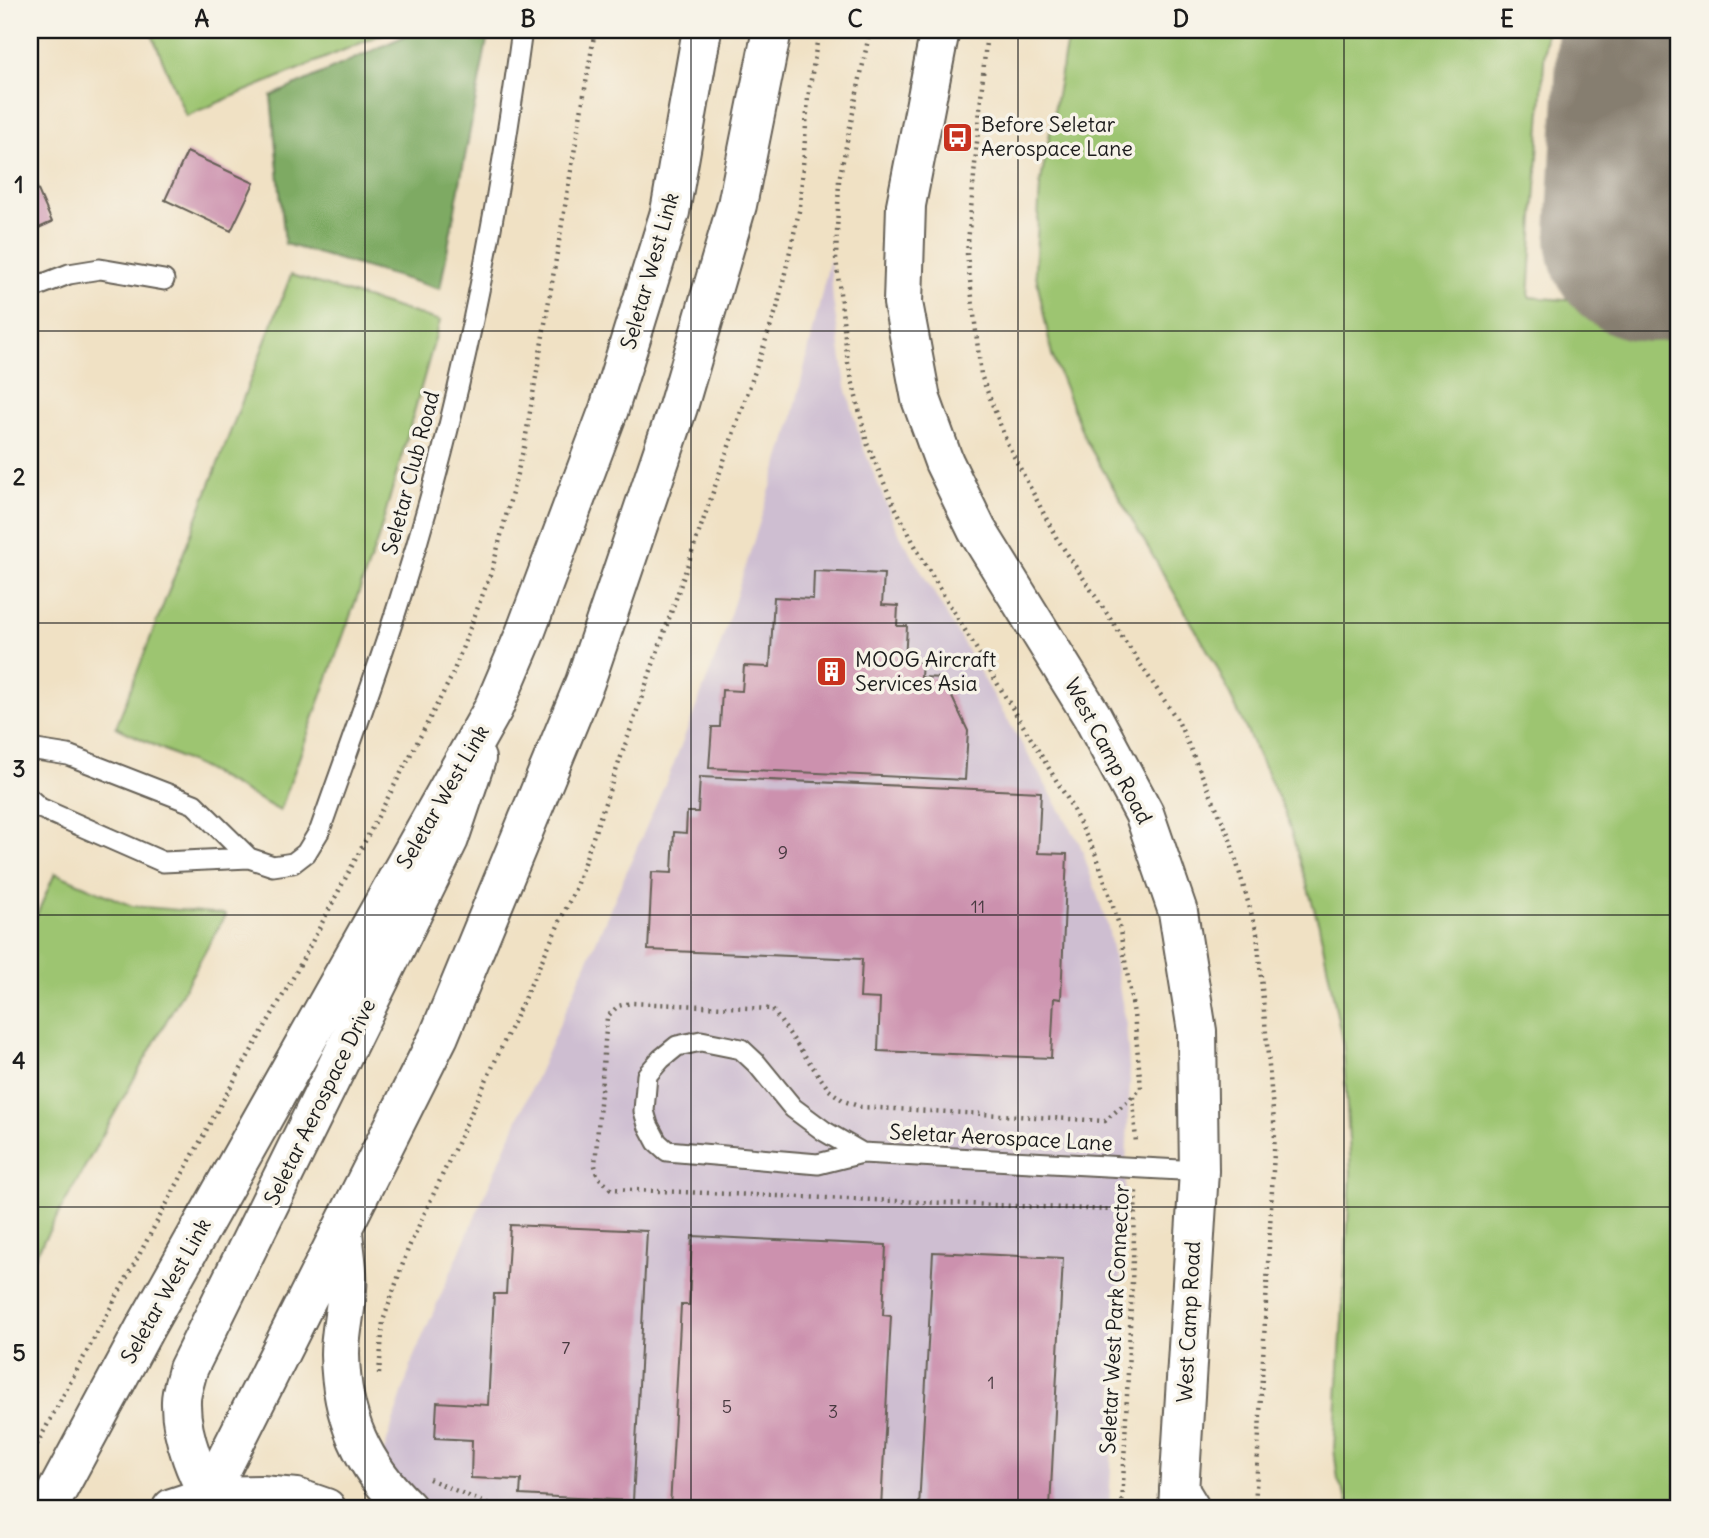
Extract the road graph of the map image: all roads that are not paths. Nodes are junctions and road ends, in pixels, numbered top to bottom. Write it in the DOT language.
graph roads {
  1 [pos="522,30"];
  2 [pos="702,30"];
  3 [pos="772,30"];
  4 [pos="940,30"];
  5 [pos="164,280"];
  6 [pos="30,289"];
  7 [pos="493,709"];
  8 [pos="30,749"];
  9 [pos="30,799"];
  10 [pos="250,858"];
  11 [pos="862,1153"];
  12 [pos="1199,1171"];
  13 [pos="343,1230"];
  14 [pos="417,1493"];
  15 [pos="210,1504"];
  16 [pos="1180,1504"];
  17 [pos="48,1508"];
  18 [pos="172,1508"];
  19 [pos="326,1508"];
  1 -- 10 [label="lane, Seletar Club Road"];
  2 -- 7 [label="main road, Seletar West Link"];
  3 -- 13 [label="main road"];
  4 -- 12 [label="main road, West Camp Road"];
  5 -- 6 [label="lane"];
  7 -- 15 [label="main road, Seletar Aerospace Drive"];
  7 -- 17 [label="main road, Seletar West Link"];
  8 -- 10 [label="lane"];
  9 -- 10 [label="lane, Seletar Club Road"];
  11 -- 11 [label="lane, Seletar Aerospace Lane"];
  11 -- 12 [label="lane, Seletar Aerospace Lane"];
  12 -- 16 [label="main road, West Camp Road"];
  13 -- 14 [label="main road"];
  13 -- 15 [label="main road"];
  15 -- 18 [label="main road"];
  15 -- 19 [label="main road"];
}
